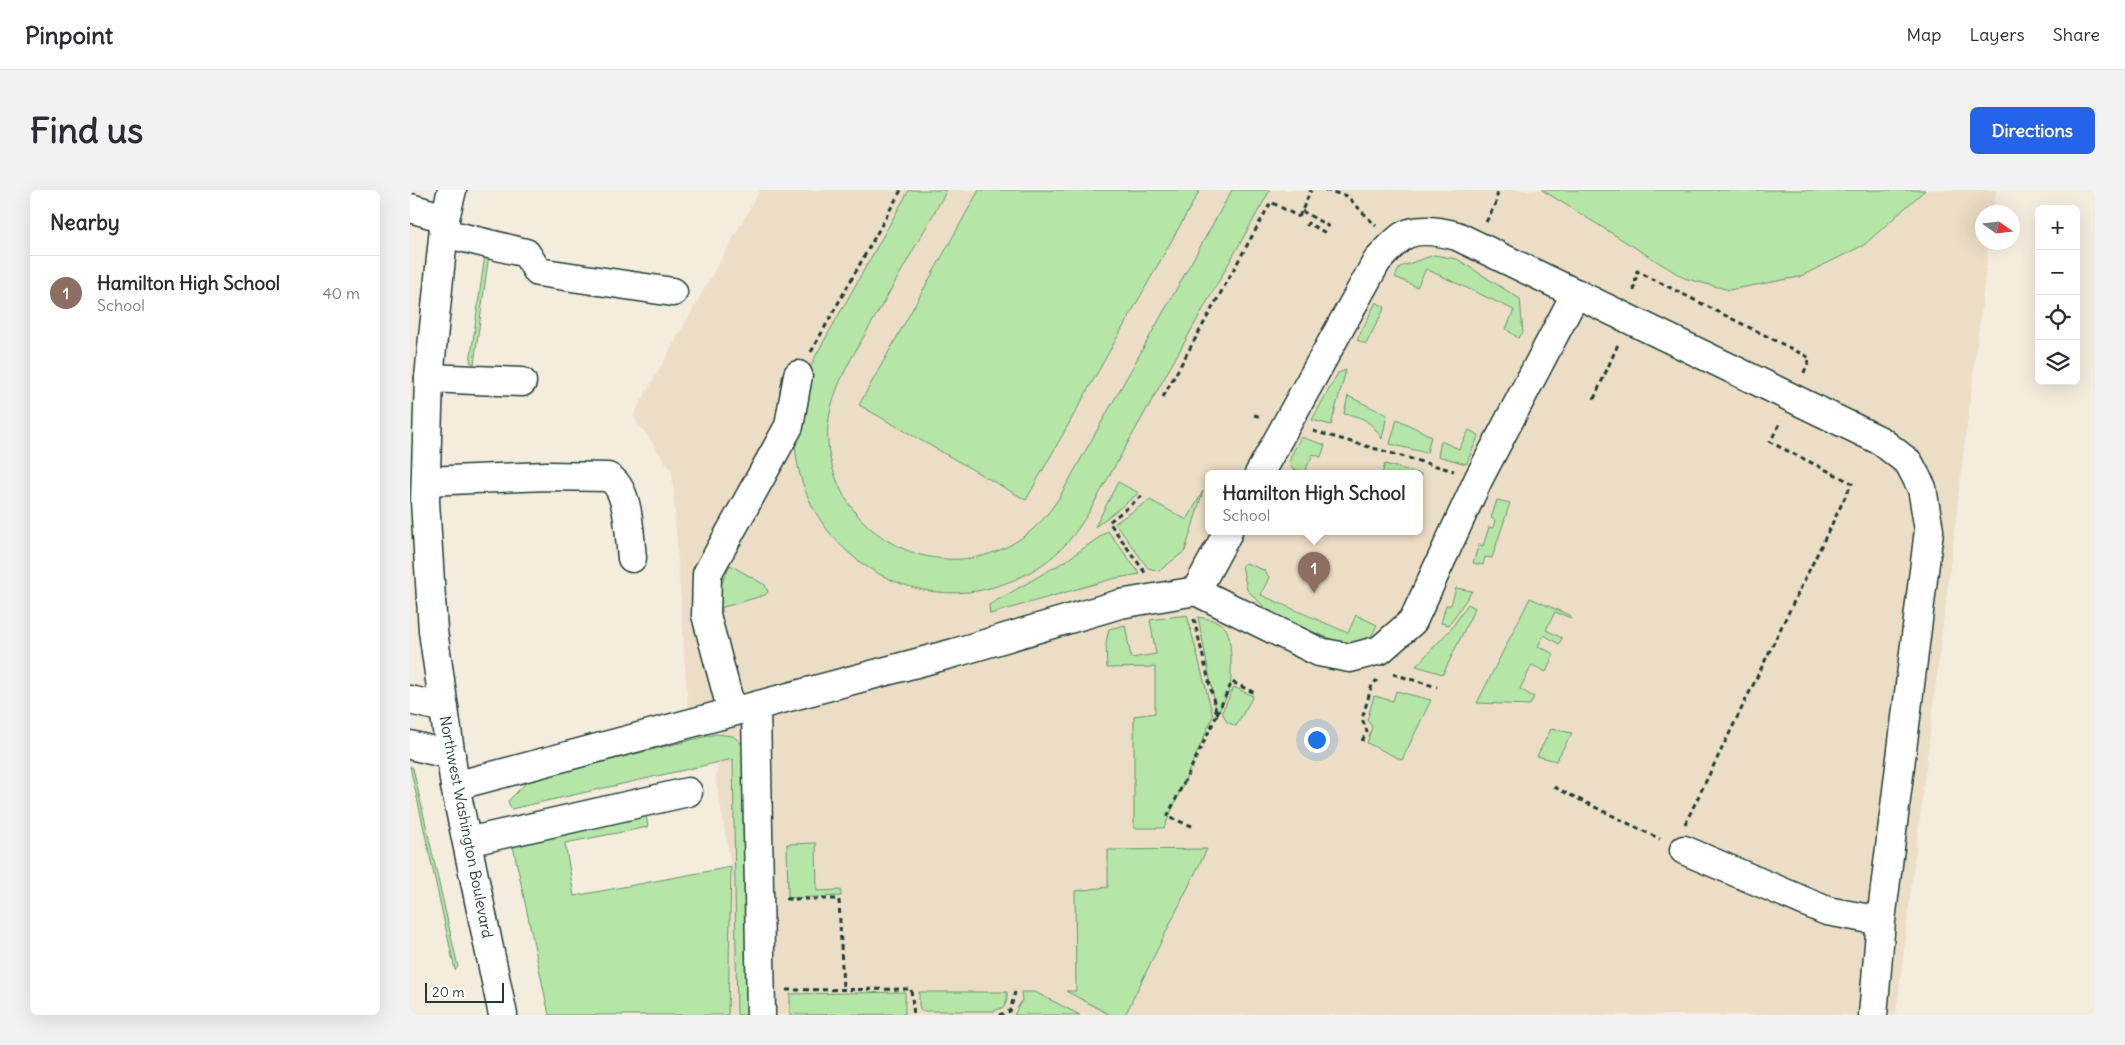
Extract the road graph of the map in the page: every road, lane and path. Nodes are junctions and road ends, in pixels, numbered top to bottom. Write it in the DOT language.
graph roads {
  1 [pos="452,190"];
  2 [pos="901,190"];
  3 [pos="1311,190"];
  4 [pos="1324,190"];
  5 [pos="1498,190"];
  6 [pos="410,208"];
  7 [pos="1302,211"];
  8 [pos="445,225"];
  9 [pos="1305,230"];
  10 [pos="1381,231"];
  11 [pos="1474,244"];
  12 [pos="673,292"];
  13 [pos="1576,293"];
  14 [pos="1630,319"];
  15 [pos="798,375"];
  16 [pos="429,378"];
  17 [pos="522,382"];
  18 [pos="1163,397"];
  19 [pos="1594,399"];
  20 [pos="1794,399"];
  21 [pos="1254,415"];
  22 [pos="1286,423"];
  23 [pos="1261,470"];
  24 [pos="1479,478"];
  25 [pos="426,481"];
  26 [pos="1142,496"];
  27 [pos="1226,535"];
  28 [pos="632,558"];
  29 [pos="1148,578"];
  30 [pos="1196,591"];
  31 [pos="1387,672"];
  32 [pos="1437,687"];
  33 [pos="1255,693"];
  34 [pos="410,700"];
  35 [pos="444,708"];
  36 [pos="744,709"];
  37 [pos="1217,715"];
  38 [pos="410,745"];
  39 [pos="451,755"];
  40 [pos="456,786"];
  41 [pos="1554,787"];
  42 [pos="688,792"];
  43 [pos="1195,827"];
  44 [pos="1678,840"];
  45 [pos="467,842"];
  46 [pos="785,907"];
  47 [pos="1881,921"];
  48 [pos="843,990"];
  49 [pos="1015,992"];
  50 [pos="786,999"];
  51 [pos="503,1015"];
  52 [pos="760,1015"];
  53 [pos="914,1015"];
  54 [pos="999,1015"];
  55 [pos="1872,1015"];
  1 -- 8 [label="main road, Northwest Washington Boulevard"];
  2 -- 15 [label="path"];
  3 -- 7 [label="path"];
  4 -- 10 [label="path"];
  5 -- 11 [label="path"];
  6 -- 8 [label="main road"];
  7 -- 9 [label="path"];
  7 -- 18 [label="path"];
  8 -- 12 [label="main road"];
  8 -- 16 [label="main road, Northwest Washington Boulevard"];
  11 -- 13 [label="main road"];
  11 -- 22 [label="main road"];
  13 -- 14 [label="main road"];
  13 -- 24 [label="main road"];
  14 -- 19 [label="path"];
  14 -- 20 [label="main road"];
  14 -- 20 [label="path"];
  15 -- 36 [label="main road"];
  16 -- 17 [label="main road"];
  16 -- 25 [label="main road, Northwest Washington Boulevard"];
  20 -- 44 [label="path"];
  20 -- 47 [label="main road"];
  21 -- 22 [label="path"];
  22 -- 23 [label="main road"];
  22 -- 24 [label="path"];
  24 -- 30 [label="main road"];
  25 -- 28 [label="main road"];
  25 -- 35 [label="main road, Northwest Washington Boulevard"];
  26 -- 29 [label="path"];
  27 -- 30 [label="main road"];
  30 -- 36 [label="main road"];
  30 -- 37 [label="path"];
  31 -- 32 [label="path"];
  33 -- 37 [label="path"];
  34 -- 35 [label="main road"];
  35 -- 39 [label="main road, Northwest Washington Boulevard"];
  36 -- 40 [label="main road"];
  36 -- 52 [label="main road"];
  37 -- 43 [label="path"];
  38 -- 39 [label="main road"];
  39 -- 40 [label="main road, Northwest Washington Boulevard"];
  40 -- 45 [label="main road, Northwest Washington Boulevard"];
  41 -- 44 [label="path"];
  42 -- 45 [label="main road"];
  44 -- 47 [label="main road"];
  45 -- 51 [label="main road, Northwest Washington Boulevard"];
  46 -- 48 [label="path"];
  47 -- 55 [label="main road"];
  48 -- 50 [label="path"];
  48 -- 53 [label="path"];
  49 -- 54 [label="path"];
}
